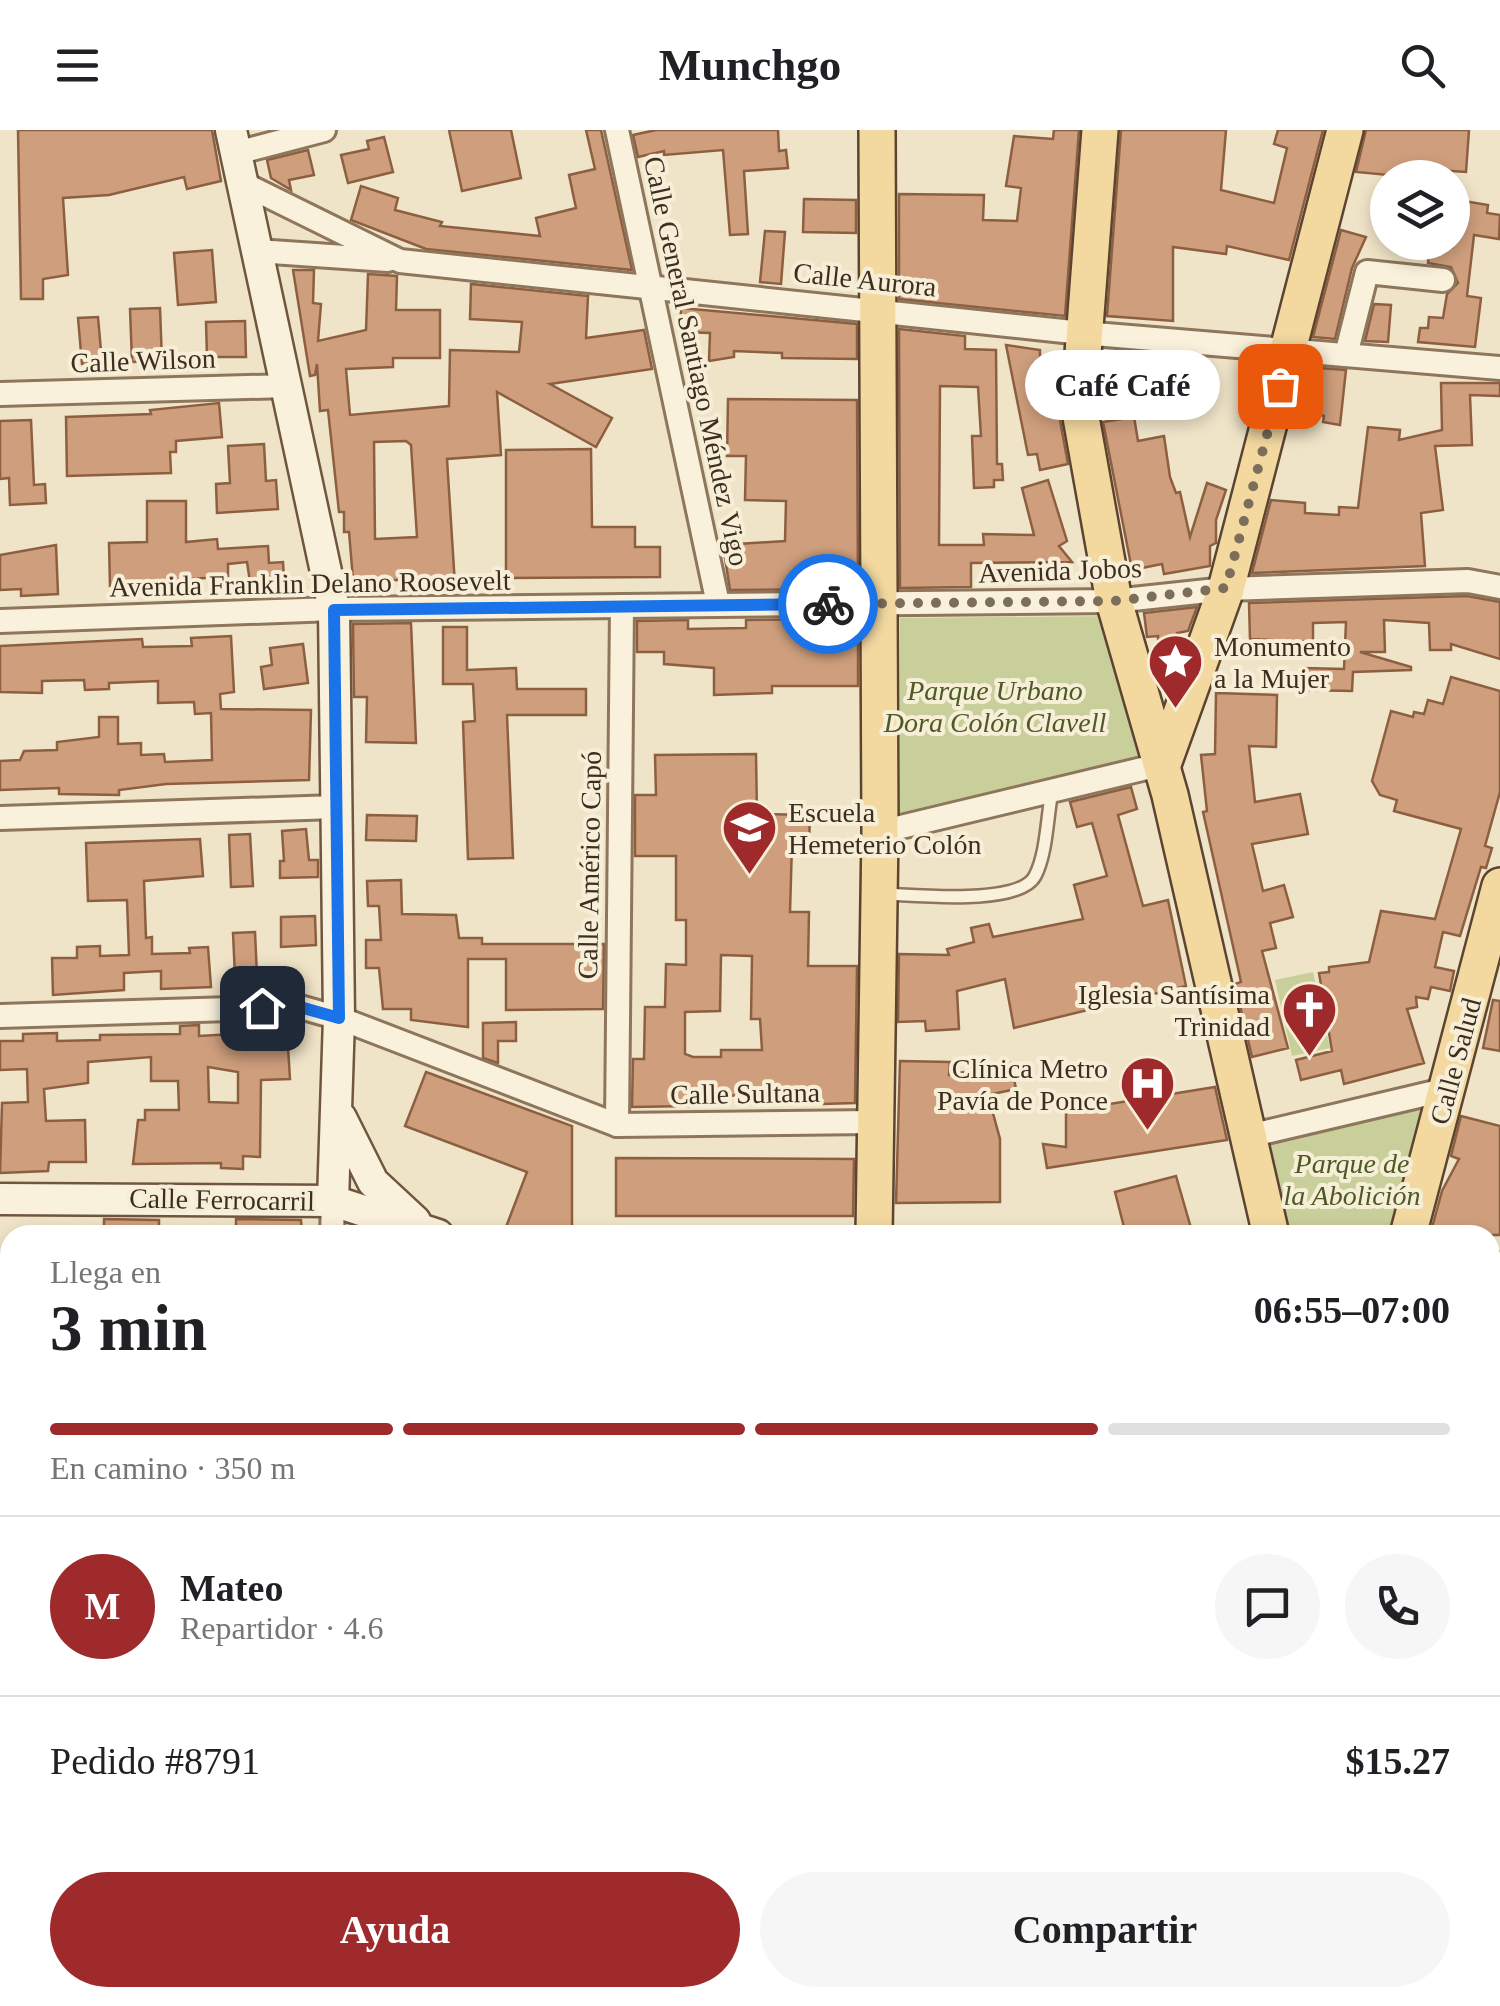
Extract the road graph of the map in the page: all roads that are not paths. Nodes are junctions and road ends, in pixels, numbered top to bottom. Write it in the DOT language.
graph roads {
  1 [pos="324,130"];
  2 [pos="617,130"];
  3 [pos="877,130"];
  4 [pos="1100,130"];
  5 [pos="1345,130"];
  6 [pos="237,155"];
  7 [pos="256,251"];
  8 [pos="400,261"];
  9 [pos="1443,280"];
  10 [pos="654,288"];
  11 [pos="874,309"];
  12 [pos="1082,333"];
  13 [pos="1288,352"];
  14 [pos="1346,356"];
  15 [pos="1500,368"];
  16 [pos="288,386"];
  17 [pos="0,394"];
  18 [pos="1500,587"];
  19 [pos="1226,588"];
  20 [pos="1114,601"];
  21 [pos="718,604"];
  22 [pos="879,604"];
  23 [pos="622,606"];
  24 [pos="334,610"];
  25 [pos="0,621"];
  26 [pos="1163,764"];
  27 [pos="1052,791"];
  28 [pos="336,807"];
  29 [pos="0,818"];
  30 [pos="880,832"];
  31 [pos="1500,886"];
  32 [pos="880,894"];
  33 [pos="0,1016"];
  34 [pos="339,1018"];
  35 [pos="1448,1089"];
  36 [pos="338,1109"];
  37 [pos="874,1122"];
  38 [pos="616,1125"];
  39 [pos="1249,1136"];
  40 [pos="0,1199"];
  41 [pos="333,1201"];
  42 [pos="332,1225"];
  43 [pos="408,1225"];
  44 [pos="423,1225"];
  45 [pos="874,1225"];
  46 [pos="1270,1225"];
  47 [pos="1411,1225"];
  1 -- 6 [label="street"];
  2 -- 10 [label="street, Calle General Santiago Méndez Vigo"];
  3 -- 11 [label="main road"];
  4 -- 12 [label="main road"];
  5 -- 13 [label="main road"];
  6 -- 7 [label="street"];
  6 -- 8 [label="street, Calle Aurora"];
  7 -- 8 [label="street"];
  7 -- 16 [label="street"];
  8 -- 10 [label="street, Calle Aurora"];
  9 -- 14 [label="street"];
  10 -- 11 [label="street, Calle Aurora"];
  10 -- 21 [label="street, Calle General Santiago Méndez Vigo"];
  11 -- 12 [label="street, Calle Aurora"];
  11 -- 22 [label="main road"];
  12 -- 13 [label="street, Calle Aurora"];
  12 -- 20 [label="main road"];
  13 -- 14 [label="street, Calle Aurora"];
  13 -- 19 [label="main road"];
  14 -- 15 [label="street, Calle Aurora"];
  16 -- 17 [label="street, Calle Wilson"];
  16 -- 24 [label="street"];
  18 -- 19 [label="street, Avenida Jobos"];
  19 -- 20 [label="street, Avenida Jobos"];
  19 -- 26 [label="main road"];
  20 -- 22 [label="street, Avenida Jobos"];
  20 -- 26 [label="main road"];
  21 -- 22 [label="street, Avenida Jobos"];
  21 -- 23 [label="street, Avenida Jobos"];
  22 -- 30 [label="main road"];
  23 -- 24 [label="street, Avenida Franklin Delano Roosevelt"];
  23 -- 38 [label="street, Calle Américo Capó"];
  24 -- 25 [label="street, Avenida Franklin Delano Roosevelt"];
  24 -- 28 [label="street"];
  26 -- 27 [label="street"];
  26 -- 39 [label="main road"];
  27 -- 30 [label="street"];
  27 -- 32 [label="lane"];
  28 -- 29 [label="street"];
  28 -- 34 [label="street"];
  30 -- 32 [label="main road"];
  31 -- 35 [label="main road, Calle Salud"];
  32 -- 37 [label="main road"];
  33 -- 34 [label="street"];
  34 -- 36 [label="street"];
  34 -- 38 [label="street"];
  35 -- 39 [label="street"];
  35 -- 47 [label="main road, Calle Salud"];
  36 -- 41 [label="street"];
  36 -- 44 [label="street"];
  37 -- 38 [label="street, Calle Sultana"];
  37 -- 45 [label="main road"];
  39 -- 46 [label="main road"];
  40 -- 41 [label="street, Calle Ferrocarril"];
  41 -- 42 [label="street"];
  41 -- 43 [label="street, Calle Ferrocarril"];
}
